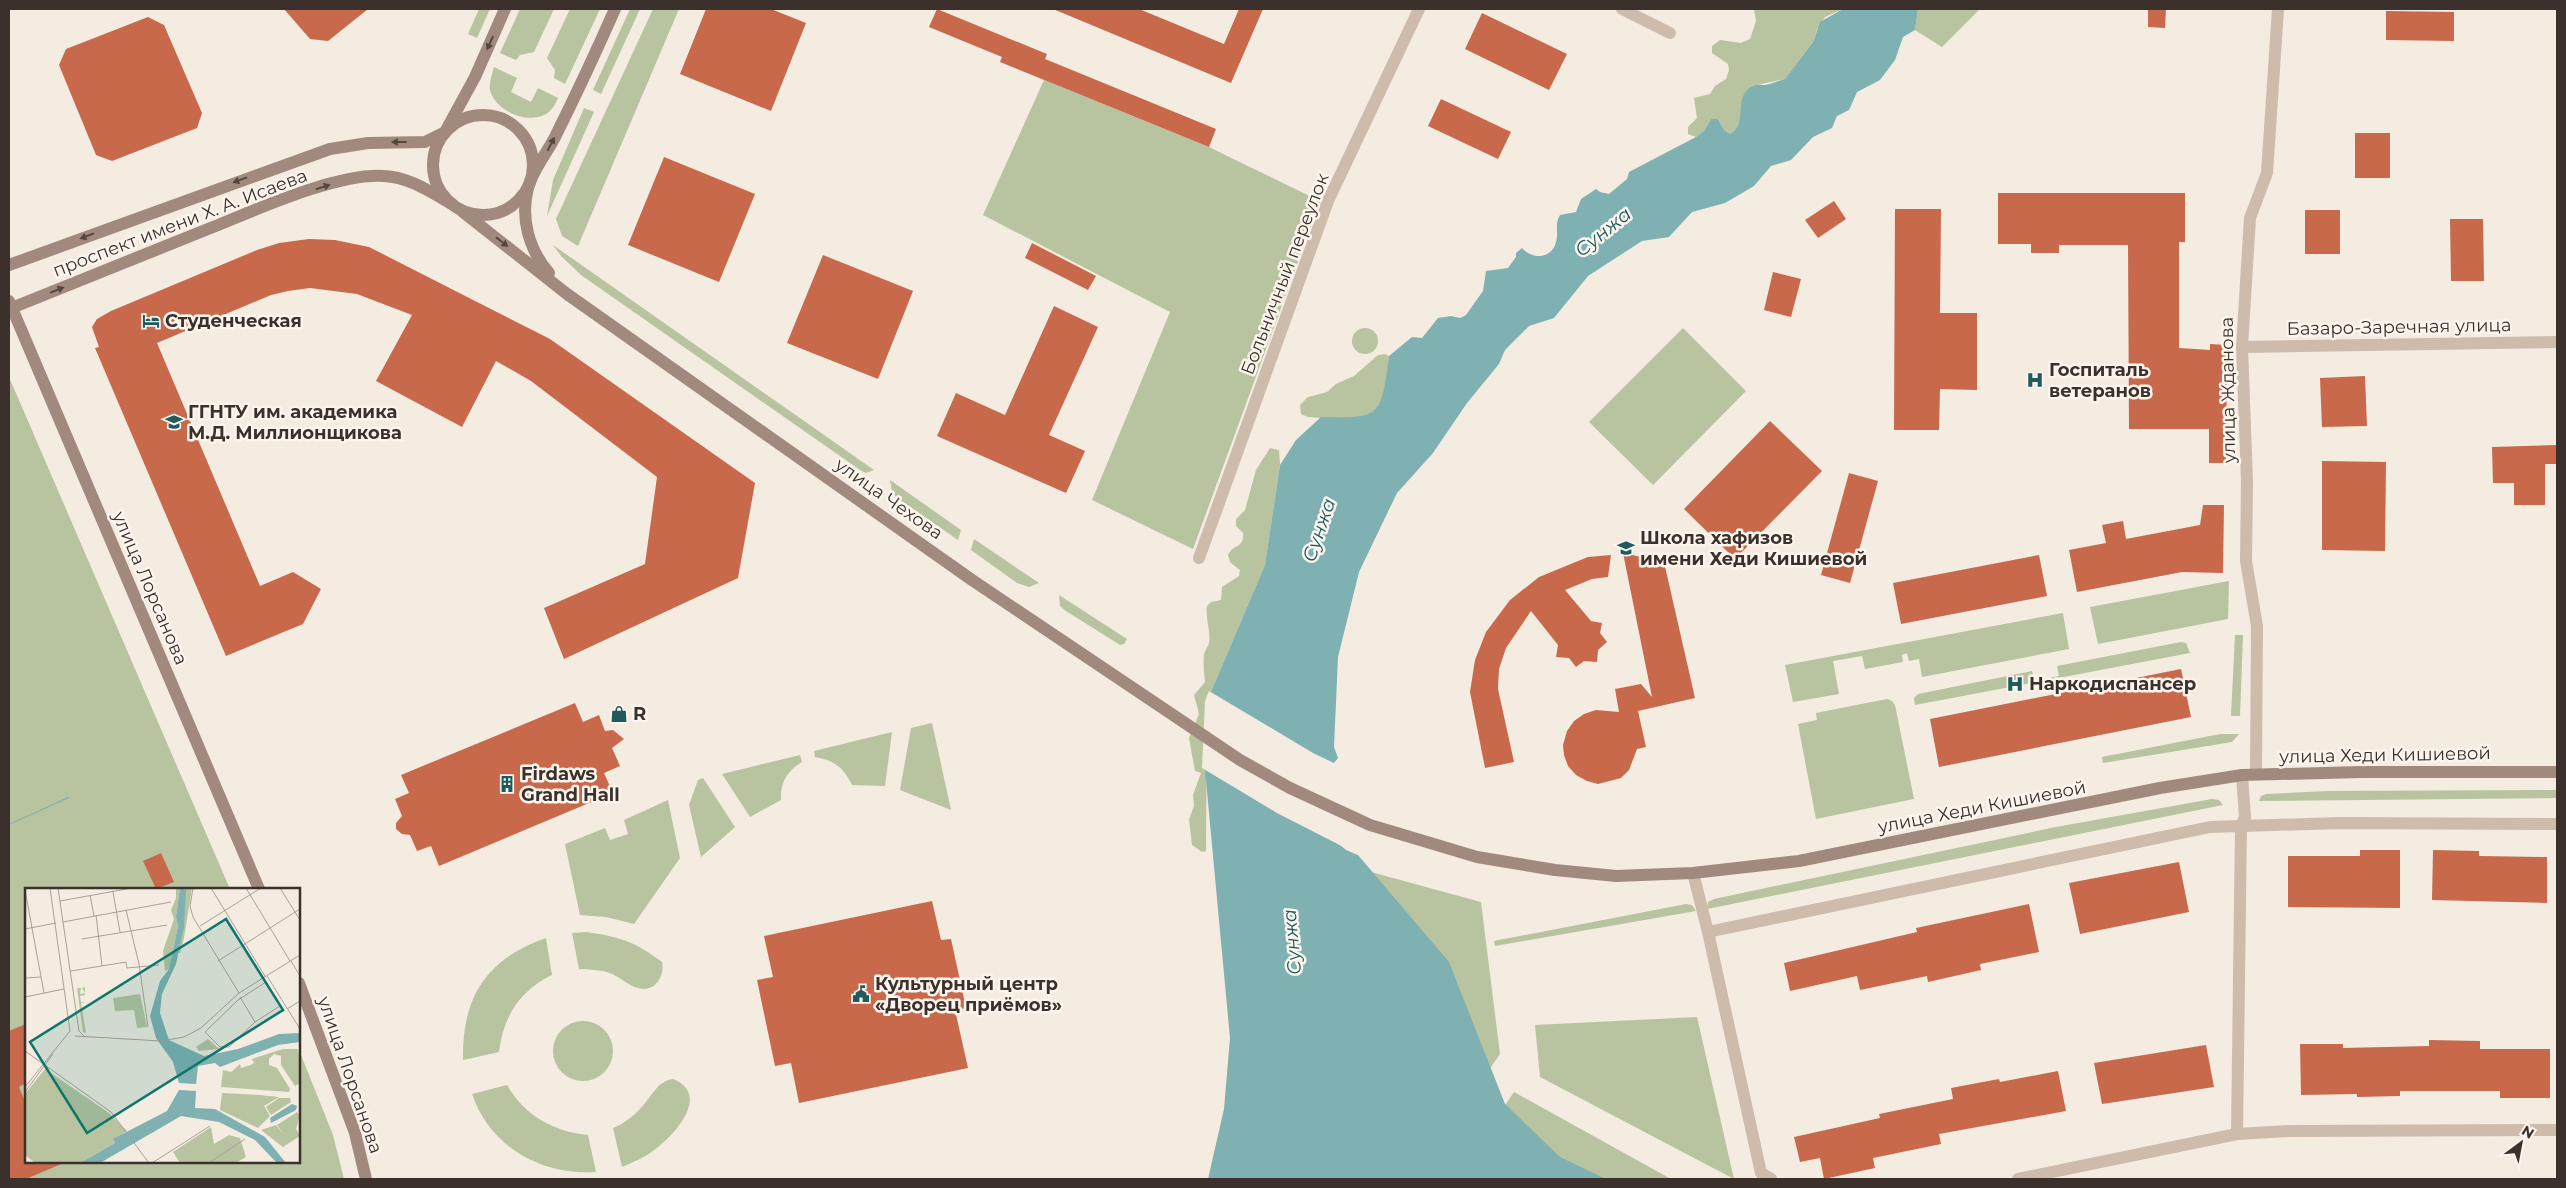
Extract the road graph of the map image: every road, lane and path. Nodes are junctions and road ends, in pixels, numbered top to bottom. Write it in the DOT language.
graph roads {
  1 [pos="505,9"];
  2 [pos="616,9"];
  3 [pos="1420,9"];
  4 [pos="1622,9"];
  5 [pos="2278,9"];
  6 [pos="1670,33"];
  7 [pos="445,132"];
  8 [pos="528,186"];
  9 [pos="450,203"];
  10 [pos="463,212"];
  11 [pos="9,265"];
  12 [pos="567,294"];
  13 [pos="10,306"];
  14 [pos="2557,342"];
  15 [pos="2242,347"];
  16 [pos="1199,558"];
  17 [pos="2557,772"];
  18 [pos="2256,774"];
  19 [pos="2242,775"];
  20 [pos="2557,824"];
  21 [pos="2241,826"];
  22 [pos="1416,840"];
  23 [pos="1693,873"];
  24 [pos="259,888"];
  25 [pos="1708,932"];
  26 [pos="300,986"];
  27 [pos="2557,1130"];
  28 [pos="2237,1134"];
  29 [pos="366,1179"];
  30 [pos="1771,1179"];
  31 [pos="2018,1179"];
  1 -- 7 [label="main road, one-way"];
  8 -- 2 [label="main road, one-way"];
  3 -- 16 [label="street, Больничный переулок"];
  4 -- 6 [label="street"];
  5 -- 15 [label="street, улица Жданова"];
  7 -- 8 [label="main road"];
  7 -- 9 [label="main road"];
  7 -- 11 [label="main road, проспект имени Х. А. Исаева, one-way"];
  8 -- 10 [label="main road"];
  8 -- 12 [label="main road"];
  9 -- 10 [label="main road"];
  13 -- 9 [label="main road, проспект имени Х. А. Исаева, one-way"];
  10 -- 12 [label="main road, one-way"];
  12 -- 22 [label="main road, улица Чехова"];
  13 -- 24 [label="main road, улица Лорсанова"];
  14 -- 15 [label="street, Базаро-Заречная улица"];
  15 -- 18 [label="street, улица Жданова"];
  17 -- 18 [label="main road, улица Хеди Кишиевой"];
  18 -- 19 [label="main road, улица Хеди Кишиевой"];
  19 -- 21 [label="street"];
  19 -- 23 [label="main road, улица Хеди Кишиевой"];
  20 -- 21 [label="street"];
  21 -- 25 [label="street"];
  21 -- 28 [label="street"];
  22 -- 23 [label="main road, улица Хеди Кишиевой"];
  23 -- 25 [label="street"];
  25 -- 30 [label="street"];
  26 -- 29 [label="main road, улица Лорсанова"];
  27 -- 28 [label="street"];
  28 -- 31 [label="street"];
}
